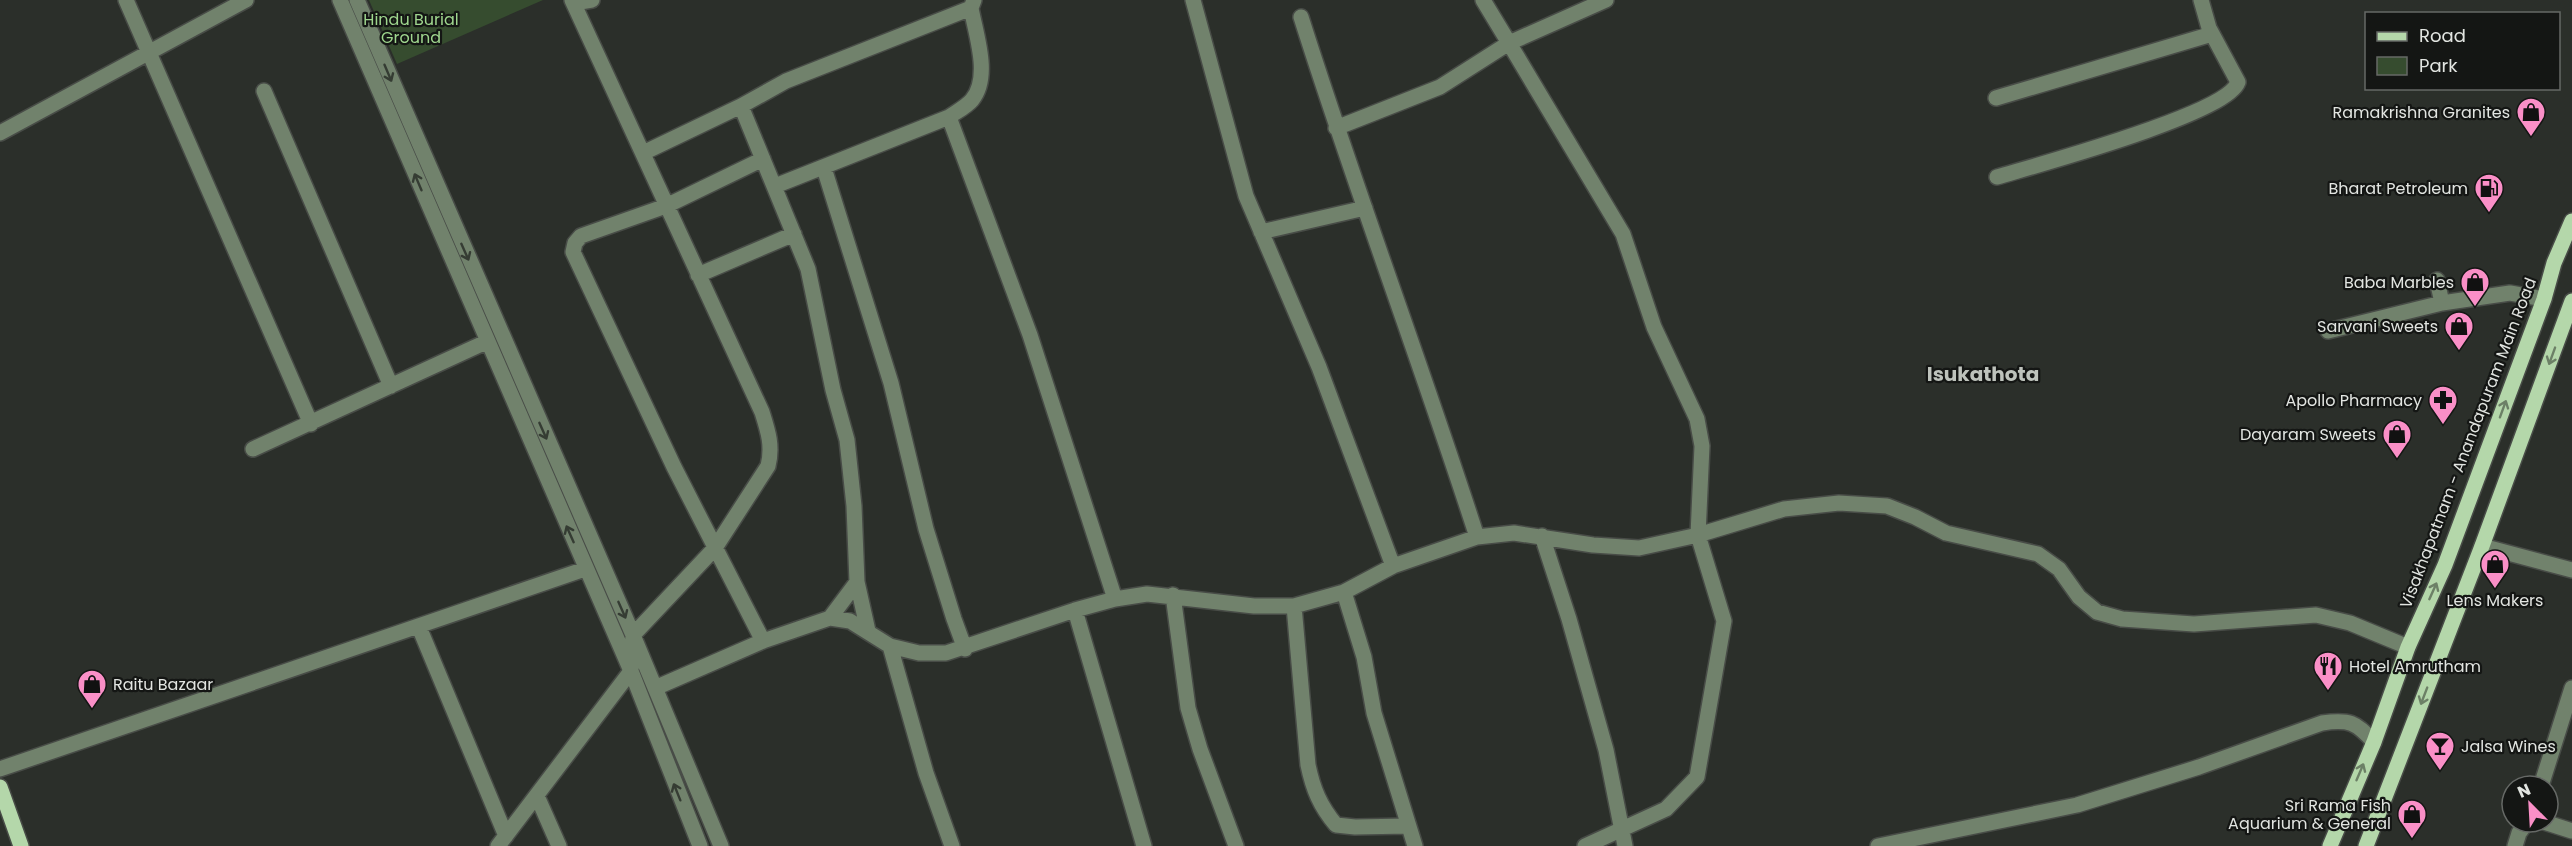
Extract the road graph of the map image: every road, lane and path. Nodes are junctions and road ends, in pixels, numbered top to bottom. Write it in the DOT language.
graph roads {
  1 [pos="126,0"];
  2 [pos="246,0"];
  3 [pos="340,0"];
  4 [pos="357,0"];
  5 [pos="592,0"];
  6 [pos="1193,0"];
  7 [pos="1483,0"];
  8 [pos="1606,0"];
  9 [pos="2201,0"];
  10 [pos="573,2"];
  11 [pos="973,4"];
  12 [pos="1301,17"];
  13 [pos="2212,34"];
  14 [pos="1509,43"];
  15 [pos="150,52"];
  16 [pos="264,91"];
  17 [pos="1996,98"];
  18 [pos="741,106"];
  19 [pos="949,117"];
  20 [pos="1336,128"];
  21 [pos="0,133"];
  22 [pos="643,153"];
  23 [pos="763,159"];
  24 [pos="824,168"];
  25 [pos="1997,177"];
  26 [pos="775,186"];
  27 [pos="666,206"];
  28 [pos="1365,208"];
  29 [pos="2572,221"];
  30 [pos="1261,232"];
  31 [pos="794,234"];
  32 [pos="698,274"];
  33 [pos="2437,280"];
  34 [pos="2544,299"];
  35 [pos="2572,302"];
  36 [pos="2442,303"];
  37 [pos="2328,331"];
  38 [pos="486,342"];
  39 [pos="391,386"];
  40 [pos="311,424"];
  41 [pos="253,449"];
  42 [pos="1698,535"];
  43 [pos="1542,536"];
  44 [pos="1477,537"];
  45 [pos="2482,546"];
  46 [pos="715,548"];
  47 [pos="1393,566"];
  48 [pos="585,569"];
  49 [pos="2572,570"];
  50 [pos="857,582"];
  51 [pos="1344,592"];
  52 [pos="1173,595"];
  53 [pos="1115,599"];
  54 [pos="1294,606"];
  55 [pos="1075,610"];
  56 [pos="830,618"];
  57 [pos="419,627"];
  58 [pos="868,631"];
  59 [pos="633,635"];
  60 [pos="763,641"];
  61 [pos="890,646"];
  62 [pos="2408,647"];
  63 [pos="965,649"];
  64 [pos="631,671"];
  65 [pos="655,688"];
  66 [pos="2572,688"];
  67 [pos="2374,742"];
  68 [pos="0,769"];
  69 [pos="2545,774"];
  70 [pos="0,787"];
  71 [pos="537,796"];
  72 [pos="1408,826"];
  73 [pos="1623,839"];
  74 [pos="502,841"];
  75 [pos="21,846"];
  76 [pos="559,846"];
  77 [pos="699,846"];
  78 [pos="721,846"];
  79 [pos="952,846"];
  80 [pos="1144,846"];
  81 [pos="1236,846"];
  82 [pos="1415,846"];
  83 [pos="1585,846"];
  84 [pos="1878,846"];
  85 [pos="2331,846"];
  86 [pos="2366,846"];
  1 -- 15 [label="street"];
  2 -- 15 [label="street"];
  38 -- 3 [label="street, one-way"];
  4 -- 59 [label="street, one-way"];
  5 -- 10 [label="street"];
  6 -- 30 [label="street"];
  7 -- 14 [label="street"];
  8 -- 14 [label="street"];
  9 -- 13 [label="street"];
  10 -- 22 [label="street"];
  11 -- 18 [label="street"];
  11 -- 19 [label="street"];
  12 -- 20 [label="street"];
  13 -- 17 [label="street"];
  13 -- 25 [label="street"];
  14 -- 20 [label="street"];
  14 -- 42 [label="street"];
  15 -- 21 [label="street"];
  15 -- 40 [label="street"];
  16 -- 39 [label="street"];
  18 -- 22 [label="street"];
  18 -- 23 [label="street"];
  19 -- 24 [label="street"];
  19 -- 53 [label="street"];
  20 -- 28 [label="street"];
  22 -- 27 [label="street"];
  23 -- 26 [label="street"];
  23 -- 27 [label="street"];
  24 -- 26 [label="street"];
  24 -- 63 [label="street"];
  26 -- 31 [label="street"];
  27 -- 32 [label="street"];
  27 -- 46 [label="street"];
  28 -- 30 [label="street"];
  28 -- 44 [label="street"];
  29 -- 34 [label="main road, Visakhapatnam - Anandapuram Main Road"];
  30 -- 47 [label="street"];
  31 -- 32 [label="street"];
  31 -- 50 [label="street"];
  32 -- 46 [label="street"];
  33 -- 36 [label="street"];
  34 -- 36 [label="street"];
  62 -- 34 [label="main road, Visakhapatnam - Anandapuram Main Road, one-way"];
  35 -- 45 [label="main road, one-way"];
  36 -- 37 [label="street"];
  38 -- 39 [label="street"];
  48 -- 38 [label="street, one-way"];
  39 -- 40 [label="street"];
  40 -- 41 [label="street"];
  42 -- 43 [label="street"];
  42 -- 62 [label="street"];
  42 -- 73 [label="street"];
  43 -- 44 [label="street"];
  43 -- 73 [label="street"];
  44 -- 47 [label="street"];
  45 -- 49 [label="street"];
  45 -- 86 [label="main road, one-way"];
  46 -- 59 [label="street"];
  46 -- 60 [label="street"];
  47 -- 51 [label="street"];
  48 -- 57 [label="street"];
  48 -- 64 [label="street"];
  50 -- 56 [label="street"];
  50 -- 58 [label="street"];
  51 -- 54 [label="street"];
  51 -- 72 [label="street"];
  52 -- 53 [label="street"];
  52 -- 54 [label="street"];
  52 -- 81 [label="street"];
  53 -- 55 [label="street"];
  54 -- 72 [label="street"];
  55 -- 63 [label="street"];
  55 -- 80 [label="street"];
  56 -- 58 [label="street"];
  56 -- 60 [label="street"];
  57 -- 68 [label="street"];
  57 -- 74 [label="street"];
  58 -- 61 [label="street"];
  59 -- 64 [label="street"];
  59 -- 65 [label="street"];
  60 -- 65 [label="street"];
  61 -- 63 [label="street"];
  61 -- 79 [label="street"];
  62 -- 67 [label="main road, Visakhapatnam - Anandapuram Main Road"];
  64 -- 71 [label="street"];
  77 -- 64 [label="street, one-way"];
  65 -- 78 [label="street"];
  66 -- 69 [label="street"];
  67 -- 84 [label="street"];
  85 -- 67 [label="main road, Visakhapatnam - Anandapuram Main Road, one-way"];
  70 -- 75 [label="main road"];
  71 -- 74 [label="street"];
  71 -- 76 [label="street"];
  72 -- 82 [label="street"];
  73 -- 83 [label="street"];
}
